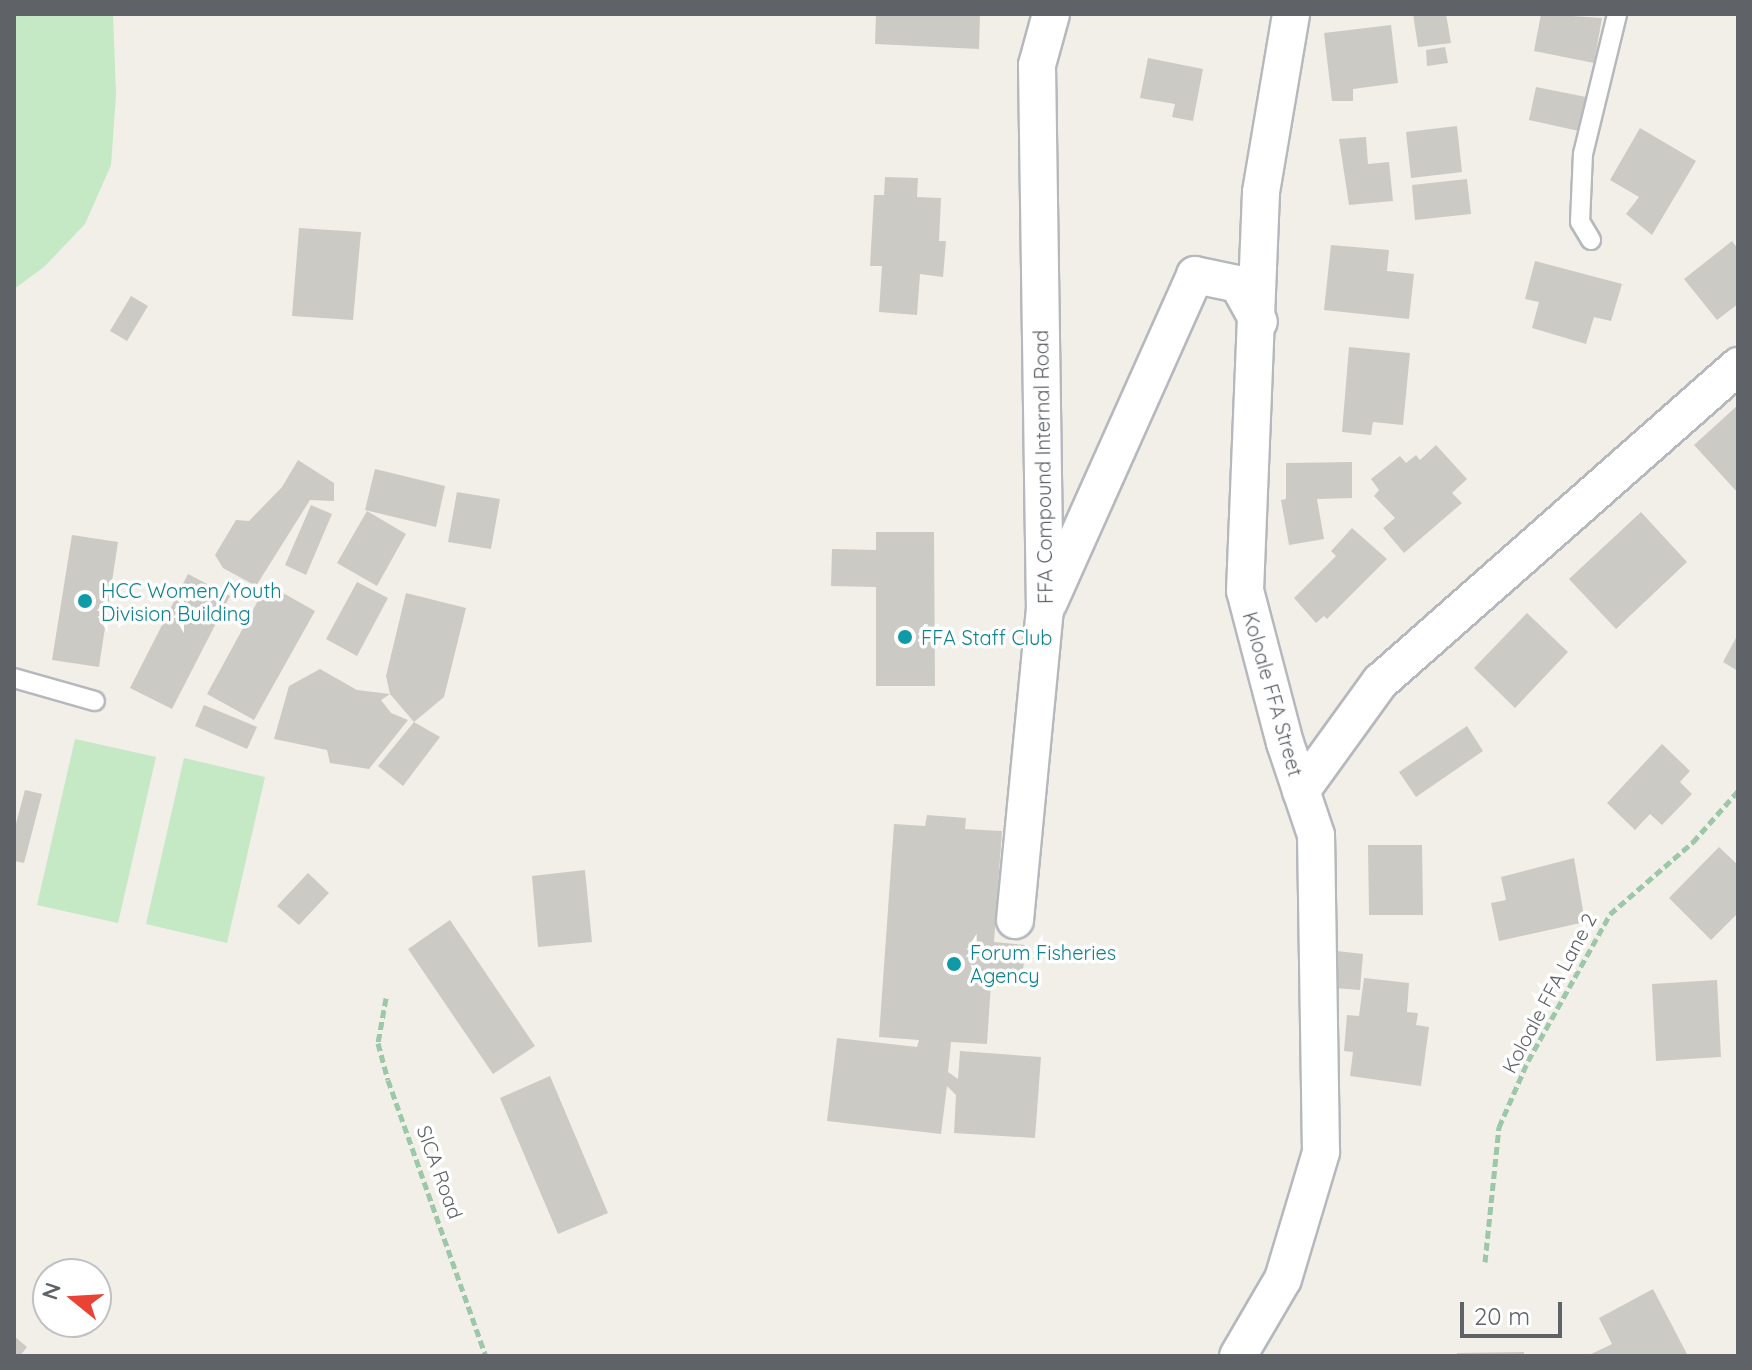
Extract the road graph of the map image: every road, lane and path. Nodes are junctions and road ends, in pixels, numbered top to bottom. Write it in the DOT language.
graph roads {
  1 [pos="1051,14"];
  2 [pos="1291,14"];
  3 [pos="1617,14"];
  4 [pos="1591,240"];
  5 [pos="1259,322"];
  6 [pos="1738,366"];
  7 [pos="1045,611"];
  8 [pos="14,678"];
  9 [pos="95,701"];
  10 [pos="1301,791"];
  11 [pos="1738,791"];
  12 [pos="1015,920"];
  13 [pos="386,998"];
  14 [pos="1485,1262"];
  15 [pos="486,1356"];
  16 [pos="1238,1356"];
  1 -- 7 [label="street, FFA Compound Internal Road"];
  2 -- 5 [label="street, Koloale FFA Street"];
  3 -- 4 [label="lane"];
  5 -- 7 [label="street"];
  5 -- 10 [label="street, Koloale FFA Street"];
  6 -- 10 [label="street"];
  7 -- 12 [label="street, FFA Compound Internal Road"];
  8 -- 9 [label="lane"];
  10 -- 16 [label="street, Koloale FFA Street"];
  11 -- 14 [label="path, Koloale FFA Lane 2"];
  13 -- 15 [label="path, SICA Road"];
}
